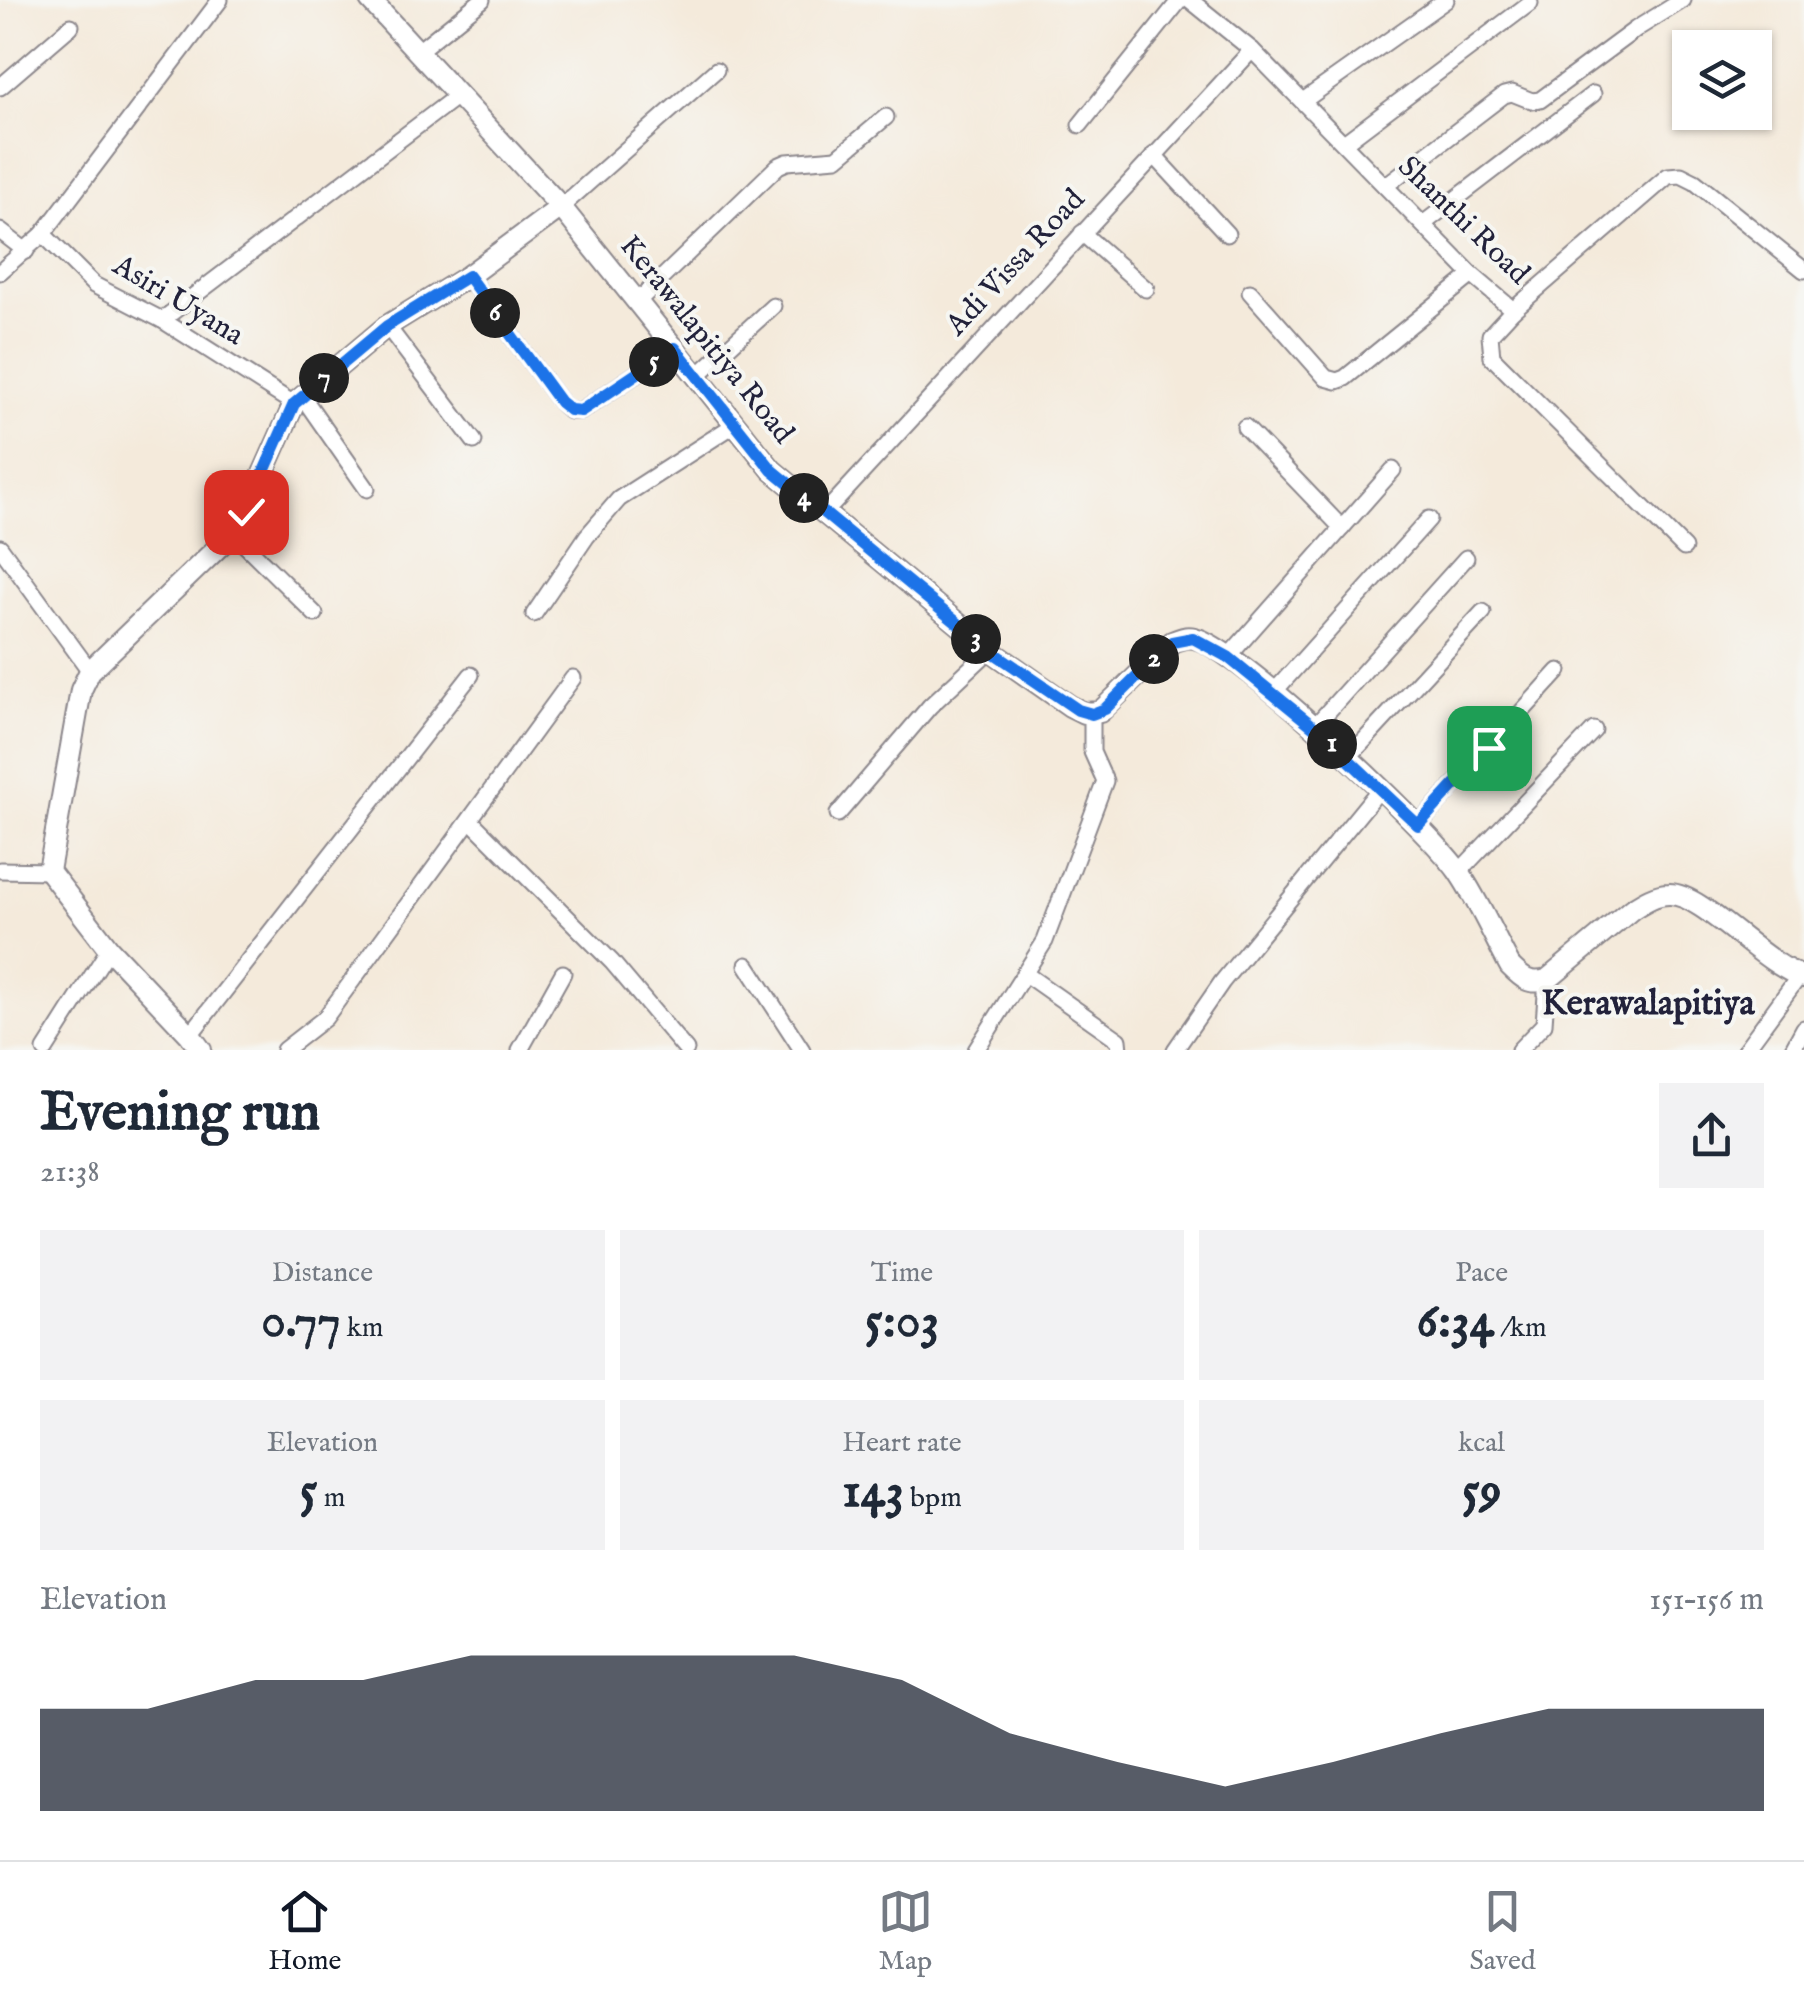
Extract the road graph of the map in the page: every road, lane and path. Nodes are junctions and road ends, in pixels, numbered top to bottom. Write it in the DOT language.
graph roads {
  1 [pos="220,0"];
  2 [pos="370,0"];
  3 [pos="482,0"];
  4 [pos="1180,0"];
  5 [pos="1190,0"];
  6 [pos="1446,0"];
  7 [pos="1683,0"];
  8 [pos="1530,3"];
  9 [pos="72,26"];
  10 [pos="1252,50"];
  11 [pos="417,52"];
  12 [pos="716,70"];
  13 [pos="0,87"];
  14 [pos="1593,94"];
  15 [pos="457,96"];
  16 [pos="1303,101"];
  17 [pos="886,118"];
  18 [pos="1080,125"];
  19 [pos="1344,143"];
  20 [pos="1154,155"];
  21 [pos="1385,186"];
  22 [pos="561,208"];
  23 [pos="1422,224"];
  24 [pos="0,231"];
  25 [pos="1082,233"];
  26 [pos="42,234"];
  27 [pos="1228,234"];
  28 [pos="26,251"];
  29 [pos="1804,270"];
  30 [pos="0,272"];
  31 [pos="1472,275"];
  32 [pos="468,276"];
  33 [pos="1146,289"];
  34 [pos="1250,292"];
  35 [pos="638,301"];
  36 [pos="773,306"];
  37 [pos="1514,310"];
  38 [pos="162,320"];
  39 [pos="387,326"];
  40 [pos="675,348"];
  41 [pos="697,376"];
  42 [pos="298,400"];
  43 [pos="734,424"];
  44 [pos="1245,427"];
  45 [pos="474,441"];
  46 [pos="1394,470"];
  47 [pos="366,488"];
  48 [pos="822,515"];
  49 [pos="1429,518"];
  50 [pos="1342,528"];
  51 [pos="232,533"];
  52 [pos="0,546"];
  53 [pos="1684,548"];
  54 [pos="1466,558"];
  55 [pos="1483,612"];
  56 [pos="315,614"];
  57 [pos="534,614"];
  58 [pos="990,650"];
  59 [pos="1228,657"];
  60 [pos="90,671"];
  61 [pos="1559,671"];
  62 [pos="471,675"];
  63 [pos="573,678"];
  64 [pos="1273,693"];
  65 [pos="1092,714"];
  66 [pos="1314,727"];
  67 [pos="1594,730"];
  68 [pos="1347,759"];
  69 [pos="1379,790"];
  70 [pos="838,814"];
  71 [pos="470,820"];
  72 [pos="1418,825"];
  73 [pos="0,870"];
  74 [pos="49,871"];
  75 [pos="1459,872"];
  76 [pos="109,949"];
  77 [pos="747,965"];
  78 [pos="563,973"];
  79 [pos="1024,973"];
  80 [pos="1802,976"];
  81 [pos="1547,980"];
  82 [pos="1804,1028"];
  83 [pos="196,1042"];
  84 [pos="45,1050"];
  85 [pos="284,1050"];
  86 [pos="520,1050"];
  87 [pos="686,1050"];
  88 [pos="802,1050"];
  89 [pos="976,1050"];
  90 [pos="1120,1050"];
  91 [pos="1175,1050"];
  92 [pos="1519,1050"];
  93 [pos="1745,1050"];
  94 [pos="1792,1050"];
  1 -- 26 [label="street"];
  2 -- 11 [label="street, Kerawalapitiya Road"];
  3 -- 11 [label="street"];
  4 -- 18 [label="street"];
  5 -- 10 [label="street, Shanthi Road"];
  6 -- 16 [label="street"];
  7 -- 21 [label="street"];
  8 -- 19 [label="street"];
  9 -- 13 [label="street"];
  10 -- 16 [label="street, Shanthi Road"];
  10 -- 20 [label="street, Adi Vissa Road"];
  11 -- 15 [label="street, Kerawalapitiya Road"];
  12 -- 22 [label="street"];
  14 -- 23 [label="street"];
  15 -- 22 [label="street, Kerawalapitiya Road"];
  15 -- 38 [label="street"];
  16 -- 19 [label="street, Shanthi Road"];
  17 -- 35 [label="street"];
  19 -- 21 [label="street, Shanthi Road"];
  20 -- 25 [label="street, Adi Vissa Road"];
  20 -- 27 [label="street"];
  21 -- 23 [label="street, Shanthi Road"];
  22 -- 32 [label="street"];
  22 -- 35 [label="street, Kerawalapitiya Road"];
  23 -- 31 [label="street, Shanthi Road"];
  24 -- 28 [label="street"];
  25 -- 33 [label="street"];
  25 -- 48 [label="street, Adi Vissa Road"];
  26 -- 28 [label="street"];
  26 -- 38 [label="street, Asiri Uyana"];
  28 -- 30 [label="street"];
  29 -- 37 [label="street, Shanthi Road"];
  31 -- 34 [label="street"];
  31 -- 37 [label="street, Shanthi Road"];
  32 -- 39 [label="street"];
  32 -- 40 [label="street"];
  35 -- 40 [label="street, Kerawalapitiya Road"];
  36 -- 41 [label="street"];
  37 -- 53 [label="street"];
  38 -- 42 [label="street, Asiri Uyana"];
  39 -- 42 [label="street"];
  39 -- 45 [label="street"];
  40 -- 41 [label="street, Kerawalapitiya Road"];
  41 -- 43 [label="street, Kerawalapitiya Road"];
  42 -- 47 [label="street"];
  42 -- 51 [label="street"];
  43 -- 48 [label="street, Kerawalapitiya Road"];
  43 -- 57 [label="street"];
  44 -- 50 [label="street"];
  46 -- 50 [label="street"];
  48 -- 58 [label="street, Kerawalapitiya Road"];
  49 -- 64 [label="street"];
  50 -- 59 [label="street"];
  51 -- 56 [label="street"];
  51 -- 60 [label="street"];
  52 -- 60 [label="street"];
  54 -- 66 [label="street"];
  55 -- 68 [label="street"];
  58 -- 65 [label="street, Kerawalapitiya Road"];
  58 -- 70 [label="street"];
  59 -- 64 [label="street"];
  59 -- 65 [label="street"];
  60 -- 74 [label="street"];
  61 -- 72 [label="street"];
  62 -- 83 [label="street"];
  63 -- 71 [label="street"];
  64 -- 66 [label="street"];
  65 -- 79 [label="street"];
  66 -- 68 [label="street"];
  67 -- 75 [label="street"];
  68 -- 69 [label="street"];
  69 -- 72 [label="street"];
  69 -- 91 [label="street"];
  71 -- 85 [label="street"];
  71 -- 87 [label="street"];
  72 -- 75 [label="street"];
  73 -- 74 [label="street"];
  74 -- 76 [label="street"];
  75 -- 81 [label="street"];
  76 -- 83 [label="street"];
  76 -- 84 [label="street"];
  77 -- 88 [label="street"];
  78 -- 86 [label="street"];
  79 -- 89 [label="street"];
  79 -- 90 [label="street"];
  80 -- 81 [label="street"];
  80 -- 93 [label="street"];
  81 -- 92 [label="street"];
  82 -- 94 [label="street"];
}
